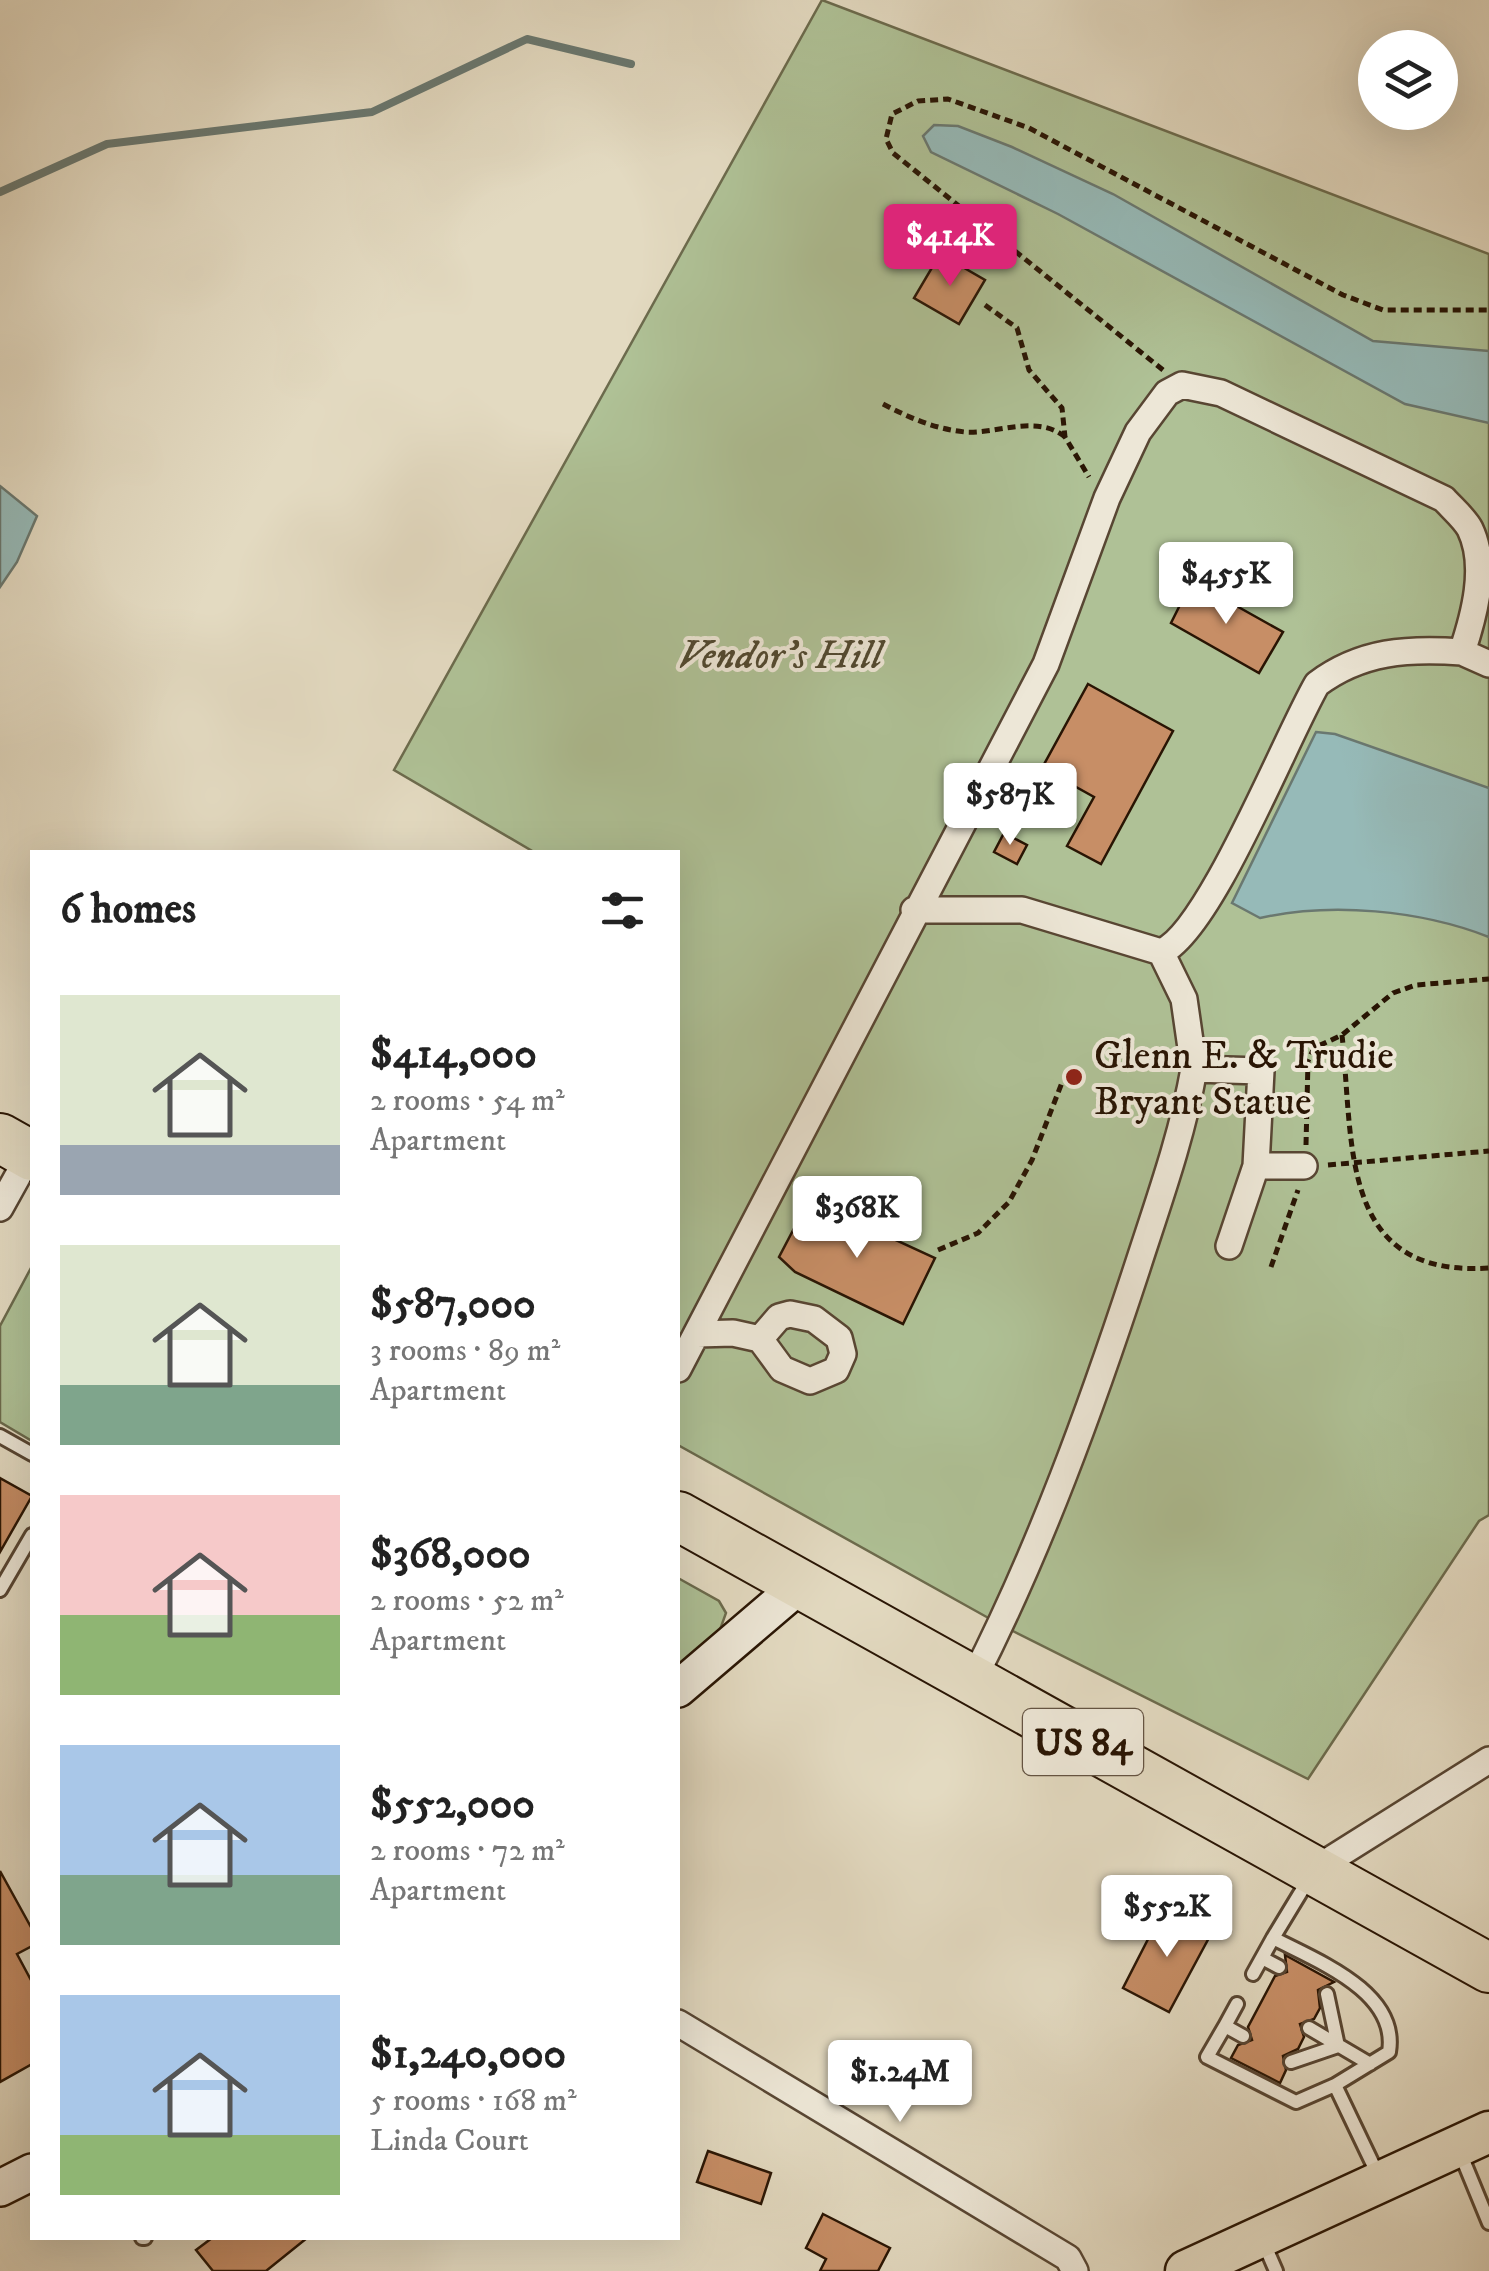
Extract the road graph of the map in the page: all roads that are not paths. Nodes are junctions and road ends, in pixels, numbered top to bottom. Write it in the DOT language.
graph roads {
  1 [pos="1462,652"];
  2 [pos="1489,664"];
  3 [pos="914,910"];
  4 [pos="1161,952"];
  5 [pos="1194,1069"];
  6 [pos="21,1149"];
  7 [pos="1256,1166"];
  8 [pos="1304,1166"];
  9 [pos="0,1208"];
  10 [pos="1228,1246"];
  11 [pos="697,1334"];
  12 [pos="760,1339"];
  13 [pos="680,1365"];
  14 [pos="0,1436"];
  15 [pos="30,1453"];
  16 [pos="680,1517"];
  17 [pos="30,1538"];
  18 [pos="801,1584"];
  19 [pos="0,1590"];
  20 [pos="973,1680"];
  21 [pos="680,1688"];
  22 [pos="1489,1760"];
  23 [pos="1314,1870"];
  24 [pos="1273,1938"];
  25 [pos="1262,1958"];
  26 [pos="1279,1967"];
  27 [pos="1489,1968"];
  28 [pos="1253,1974"];
  29 [pos="1327,1994"];
  30 [pos="1237,2004"];
  31 [pos="680,2024"];
  32 [pos="1225,2026"];
  33 [pos="1309,2028"];
  34 [pos="1243,2036"];
  35 [pos="1338,2046"];
  36 [pos="1290,2062"];
  37 [pos="1370,2064"];
  38 [pos="1335,2085"];
  39 [pos="1473,2140"];
  40 [pos="30,2173"];
  41 [pos="1381,2182"];
  42 [pos="0,2188"];
  43 [pos="1489,2223"];
  44 [pos="1249,2257"];
  45 [pos="1075,2271"];
  46 [pos="1186,2271"];
  1 -- 2 [label="street"];
  1 -- 3 [label="street"];
  1 -- 4 [label="street"];
  3 -- 4 [label="street"];
  3 -- 11 [label="street"];
  4 -- 5 [label="street"];
  5 -- 7 [label="street"];
  5 -- 20 [label="street"];
  6 -- 9 [label="street"];
  7 -- 8 [label="street"];
  7 -- 10 [label="street"];
  11 -- 12 [label="street"];
  11 -- 13 [label="street"];
  14 -- 15 [label="lane"];
  16 -- 18 [label="highway, US 84"];
  17 -- 19 [label="lane"];
  18 -- 20 [label="highway, US 84"];
  18 -- 21 [label="street"];
  20 -- 23 [label="highway, US 84"];
  22 -- 23 [label="street"];
  23 -- 24 [label="lane"];
  23 -- 27 [label="highway, US 84"];
  24 -- 25 [label="lane"];
  24 -- 37 [label="lane"];
  25 -- 26 [label="lane"];
  25 -- 28 [label="lane"];
  29 -- 35 [label="lane"];
  30 -- 32 [label="lane"];
  31 -- 45 [label="street"];
  32 -- 34 [label="lane"];
  32 -- 38 [label="lane"];
  33 -- 35 [label="lane"];
  35 -- 36 [label="lane"];
  35 -- 37 [label="lane"];
  37 -- 38 [label="lane"];
  38 -- 41 [label="lane"];
  39 -- 41 [label="main road"];
  39 -- 43 [label="lane"];
  40 -- 42 [label="street"];
  41 -- 44 [label="main road"];
  44 -- 46 [label="main road"];
}
